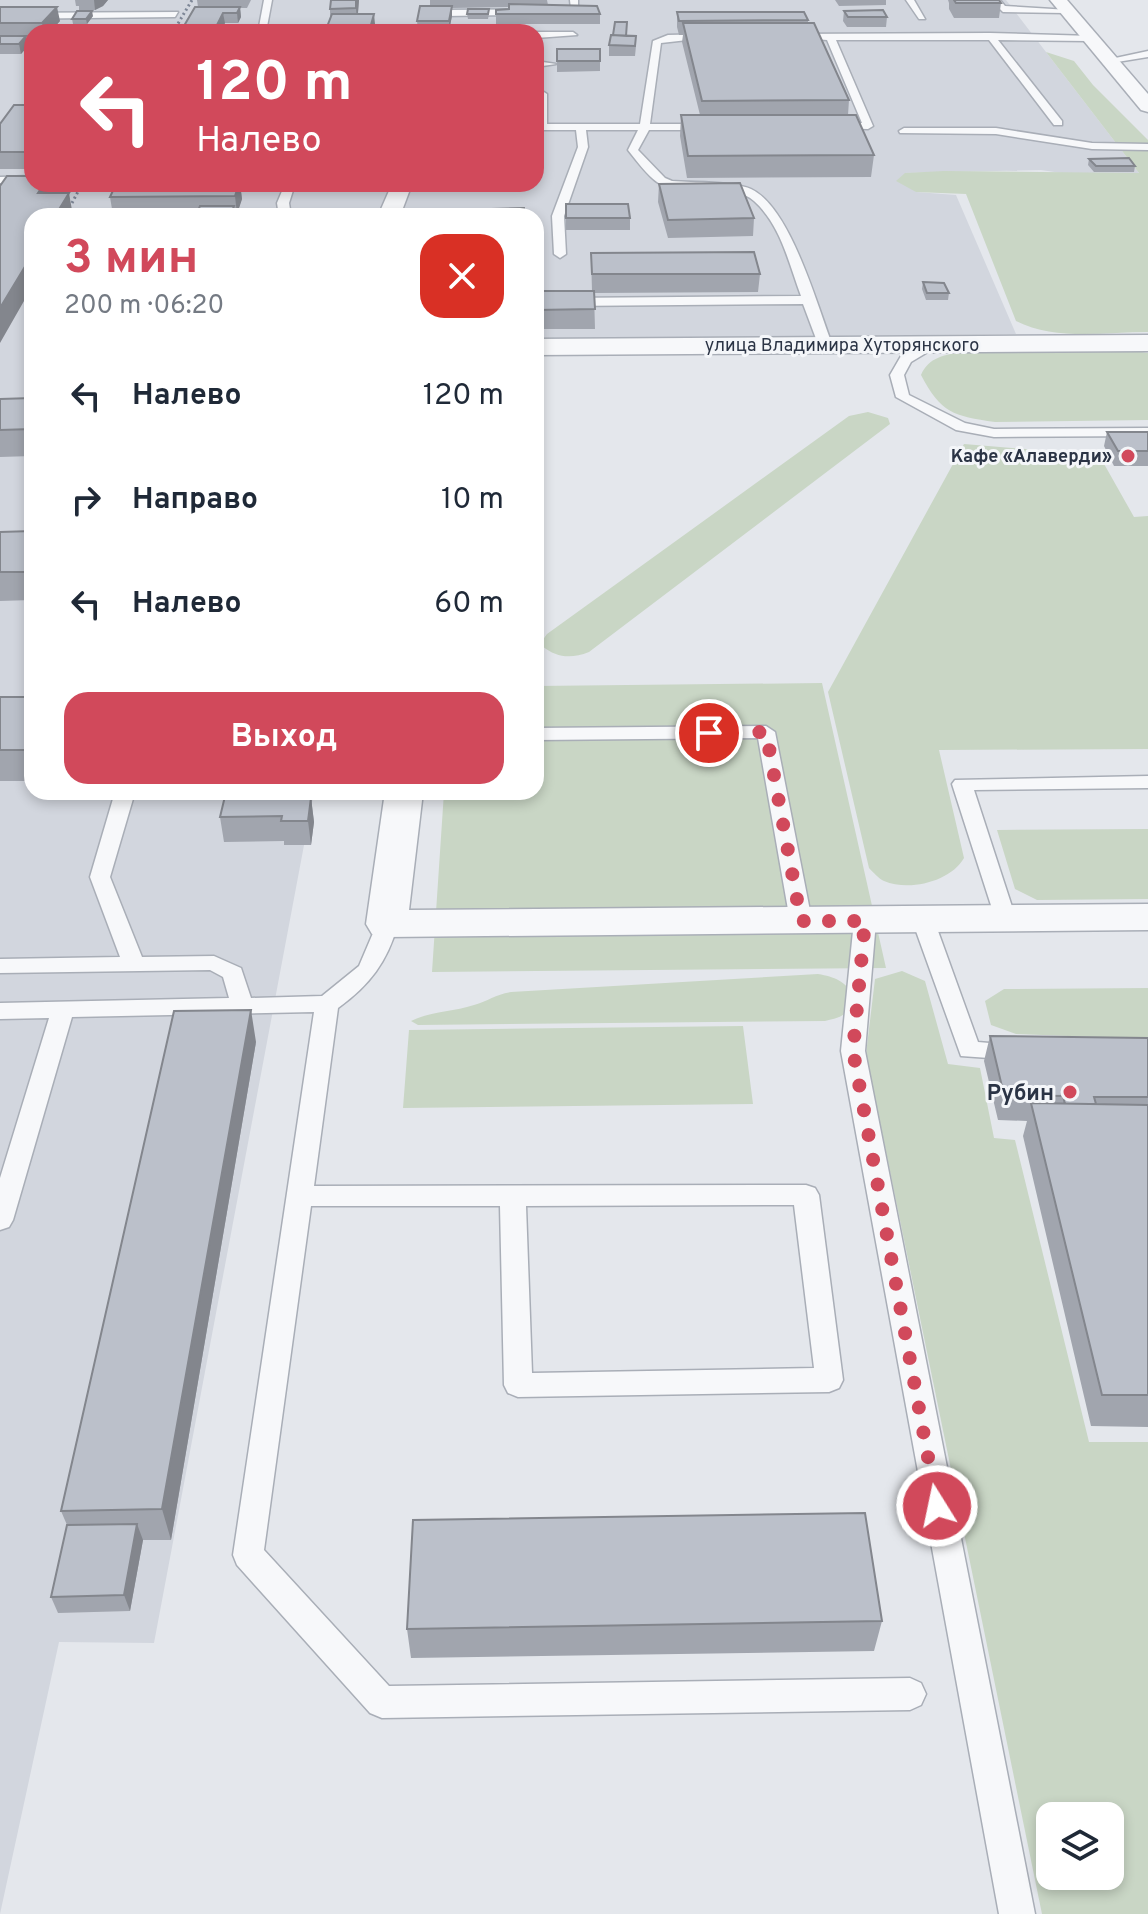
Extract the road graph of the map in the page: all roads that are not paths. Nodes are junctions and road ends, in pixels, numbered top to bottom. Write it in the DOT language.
graph roads {
  1 [pos="125,0"];
  2 [pos="268,0"];
  3 [pos="574,0"];
  4 [pos="910,0"];
  5 [pos="995,0"];
  6 [pos="43,2"];
  7 [pos="1069,2"];
  8 [pos="445,13"];
  9 [pos="115,14"];
  10 [pos="175,14"];
  11 [pos="30,15"];
  12 [pos="0,16"];
  13 [pos="922,17"];
  14 [pos="264,24"];
  15 [pos="1088,30"];
  16 [pos="544,35"];
  17 [pos="573,35"];
  18 [pos="990,36"];
  19 [pos="727,37"];
  20 [pos="786,37"];
  21 [pos="830,37"];
  22 [pos="0,43"];
  23 [pos="24,43"];
  24 [pos="1148,54"];
  25 [pos="544,64"];
  26 [pos="551,64"];
  27 [pos="1115,67"];
  28 [pos="1146,102"];
  29 [pos="1058,123"];
  30 [pos="820,126"];
  31 [pos="544,127"];
  32 [pos="581,127"];
  33 [pos="645,127"];
  34 [pos="725,127"];
  35 [pos="904,131"];
  36 [pos="1148,147"];
  37 [pos="24,179"];
  38 [pos="0,180"];
  39 [pos="560,254"];
  40 [pos="809,300"];
  41 [pos="553,302"];
  42 [pos="1148,343"];
  43 [pos="825,344"];
  44 [pos="934,344"];
  45 [pos="544,347"];
  46 [pos="1148,432"];
  47 [pos="544,734"];
  48 [pos="1148,782"];
  49 [pos="123,800"];
  50 [pos="403,800"];
  51 [pos="1148,917"];
  52 [pos="1005,919"];
  53 [pos="923,920"];
  54 [pos="801,921"];
  55 [pos="865,921"];
  56 [pos="387,924"];
  57 [pos="134,964"];
  58 [pos="0,966"];
  59 [pos="327,1004"];
  60 [pos="242,1006"];
  61 [pos="63,1010"];
  62 [pos="0,1011"];
  63 [pos="1044,1052"];
  64 [pos="300,1196"];
  65 [pos="513,1196"];
  66 [pos="0,1220"];
  67 [pos="910,1694"];
  68 [pos="1017,1914"];
  1 -- 9 [label="lane"];
  2 -- 14 [label="lane"];
  3 -- 8 [label="lane"];
  4 -- 13 [label="lane"];
  5 -- 7 [label="lane"];
  6 -- 11 [label="lane"];
  7 -- 15 [label="street"];
  9 -- 10 [label="lane"];
  9 -- 11 [label="lane"];
  11 -- 12 [label="lane"];
  15 -- 18 [label="lane"];
  15 -- 27 [label="street"];
  16 -- 17 [label="lane"];
  18 -- 21 [label="lane"];
  18 -- 29 [label="lane"];
  19 -- 33 [label="lane"];
  20 -- 21 [label="lane"];
  21 -- 30 [label="lane"];
  22 -- 23 [label="lane"];
  24 -- 27 [label="lane"];
  25 -- 26 [label="lane"];
  27 -- 28 [label="street"];
  31 -- 32 [label="lane"];
  32 -- 33 [label="lane"];
  32 -- 39 [label="lane"];
  33 -- 34 [label="lane"];
  33 -- 40 [label="lane"];
  35 -- 36 [label="lane"];
  37 -- 38 [label="lane"];
  40 -- 41 [label="lane"];
  40 -- 43 [label="lane"];
  42 -- 44 [label="street, улица Владимира Хуторянского"];
  43 -- 44 [label="street, улица Владимира Хуторянского"];
  43 -- 45 [label="street, улица Владимира Хуторянского"];
  44 -- 46 [label="lane"];
  47 -- 54 [label="lane"];
  48 -- 52 [label="lane"];
  49 -- 57 [label="lane"];
  50 -- 56 [label="street"];
  51 -- 52 [label="street"];
  52 -- 53 [label="street"];
  53 -- 55 [label="street"];
  53 -- 63 [label="lane"];
  54 -- 55 [label="street"];
  54 -- 56 [label="street"];
  55 -- 68 [label="lane"];
  56 -- 59 [label="lane"];
  57 -- 58 [label="lane"];
  57 -- 60 [label="lane"];
  59 -- 60 [label="lane"];
  59 -- 64 [label="lane"];
  60 -- 61 [label="lane"];
  61 -- 62 [label="lane"];
  61 -- 66 [label="lane"];
  64 -- 65 [label="lane"];
  64 -- 67 [label="lane"];
  65 -- 65 [label="lane"];
}
